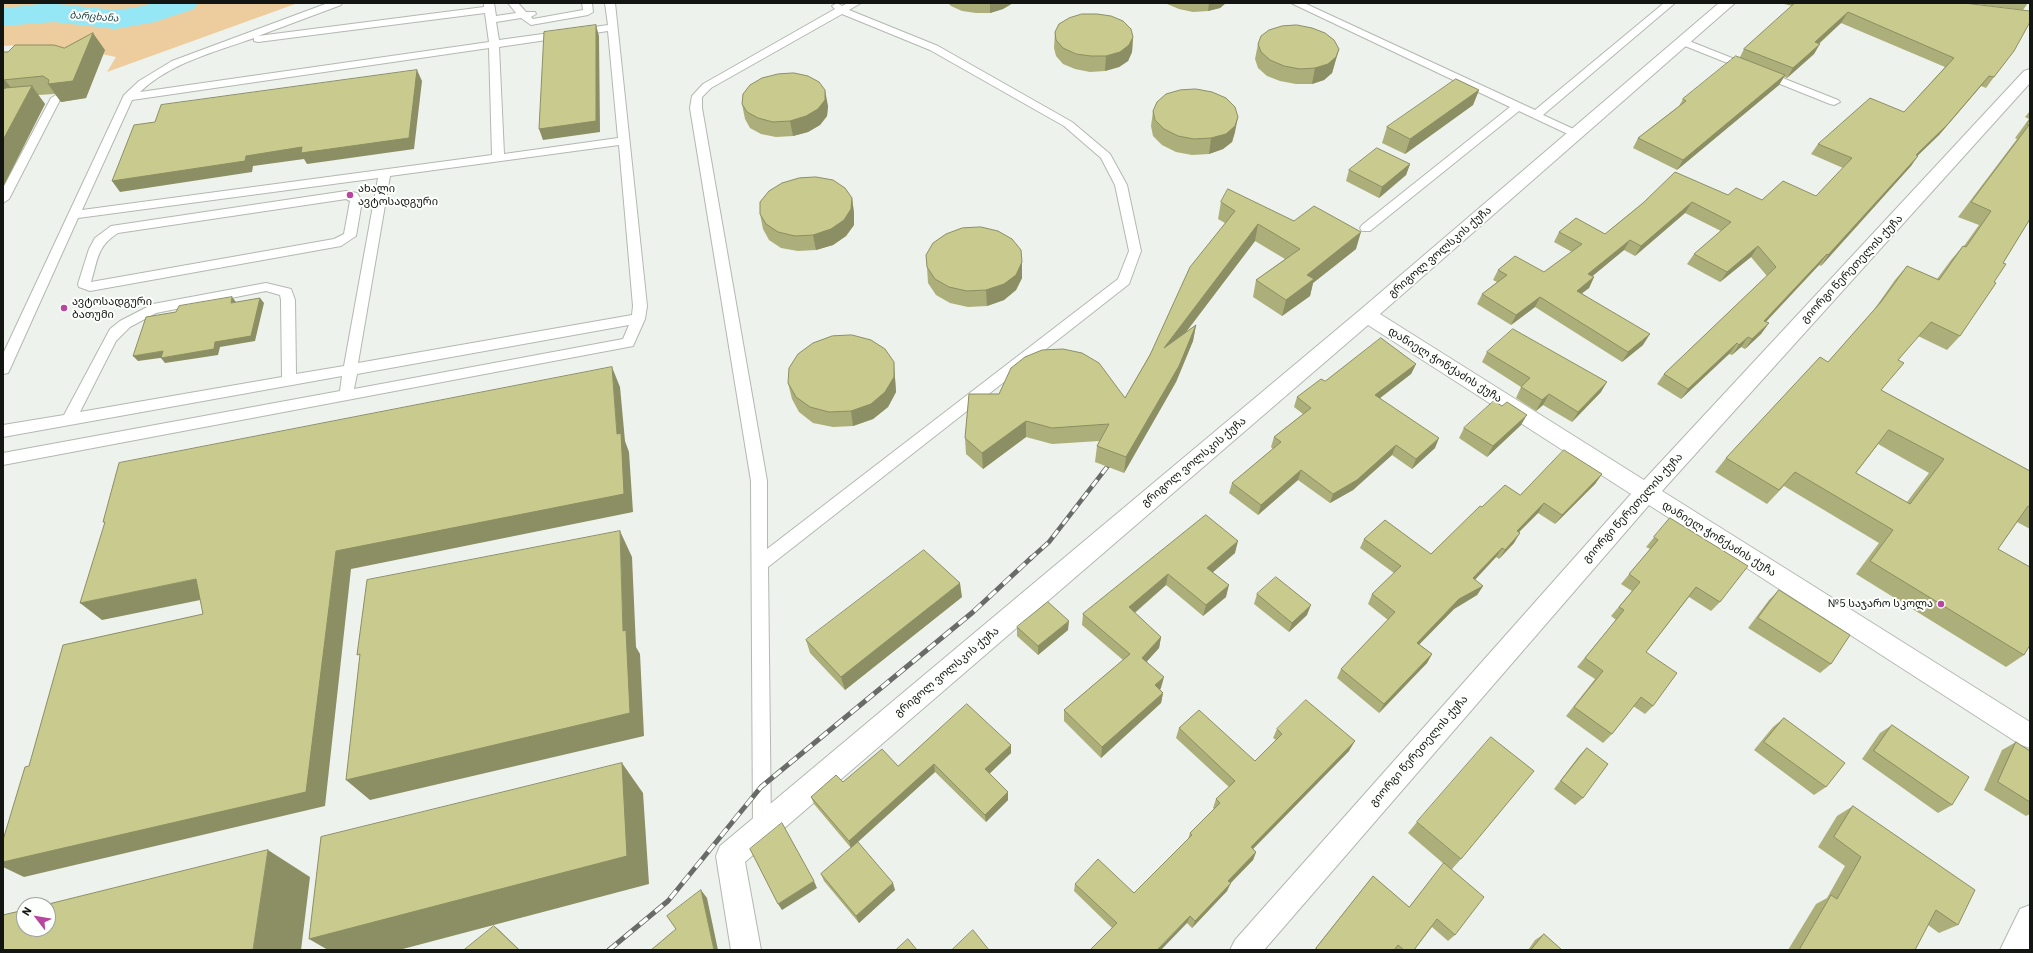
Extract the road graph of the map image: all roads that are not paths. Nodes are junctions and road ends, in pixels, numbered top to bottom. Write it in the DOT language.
graph roads {
  1 [pos="337,3"];
  2 [pos="514,3"];
  3 [pos="610,3"];
  4 [pos="856,3"];
  5 [pos="1296,3"];
  6 [pos="1670,3"];
  7 [pos="1728,3"];
  8 [pos="587,4"];
  9 [pos="489,6"];
  10 [pos="837,6"];
  11 [pos="523,15"];
  12 [pos="565,16"];
  13 [pos="491,20"];
  14 [pos="542,26"];
  15 [pos="613,27"];
  16 [pos="234,42"];
  17 [pos="1684,42"];
  18 [pos="494,44"];
  19 [pos="2030,74"];
  20 [pos="128,97"];
  21 [pos="41,99"];
  22 [pos="1834,102"];
  23 [pos="1517,106"];
  24 [pos="1536,115"];
  25 [pos="1576,134"];
  26 [pos="624,141"];
  27 [pos="498,158"];
  28 [pos="385,173"];
  29 [pos="3,199"];
  30 [pos="164,202"];
  31 [pos="74,215"];
  32 [pos="164,221"];
  33 [pos="1366,228"];
  34 [pos="1367,316"];
  35 [pos="638,319"];
  36 [pos="3,369"];
  37 [pos="351,370"];
  38 [pos="290,380"];
  39 [pos="346,395"];
  40 [pos="69,419"];
  41 [pos="3,431"];
  42 [pos="3,459"];
  43 [pos="1646,493"];
  44 [pos="760,564"];
  45 [pos="2030,736"];
  46 [pos="762,828"];
  47 [pos="2030,919"];
  48 [pos="746,950"];
  49 [pos="1245,950"];
  50 [pos="2015,950"];
  1 -- 16 [label="lane"];
  2 -- 11 [label="lane"];
  3 -- 15 [label="lane"];
  4 -- 10 [label="lane"];
  5 -- 23 [label="lane"];
  6 -- 24 [label="lane"];
  7 -- 17 [label="street, გრიგოლ ვოლსკის ქუჩა"];
  8 -- 11 [label="lane"];
  8 -- 12 [label="lane"];
  9 -- 13 [label="lane"];
  9 -- 16 [label="lane"];
  10 -- 44 [label="lane"];
  10 -- 44 [label="lane"];
  11 -- 12 [label="lane"];
  11 -- 13 [label="lane"];
  12 -- 14 [label="lane"];
  13 -- 18 [label="lane"];
  15 -- 18 [label="lane"];
  15 -- 26 [label="lane"];
  16 -- 20 [label="lane"];
  17 -- 22 [label="lane"];
  17 -- 25 [label="street, გრიგოლ ვოლსკის ქუჩა"];
  18 -- 20 [label="lane"];
  18 -- 27 [label="lane"];
  19 -- 43 [label="street, გიორგი წერეთელის ქუჩა"];
  20 -- 31 [label="lane"];
  21 -- 29 [label="lane"];
  23 -- 24 [label="lane"];
  23 -- 33 [label="lane"];
  24 -- 25 [label="lane"];
  25 -- 34 [label="street, გრიგოლ ვოლსკის ქუჩა"];
  26 -- 27 [label="lane"];
  26 -- 35 [label="lane"];
  27 -- 28 [label="lane"];
  28 -- 30 [label="lane"];
  28 -- 37 [label="lane"];
  30 -- 31 [label="lane"];
  30 -- 32 [label="lane"];
  31 -- 36 [label="lane"];
  32 -- 32 [label="lane"];
  34 -- 43 [label="street, დანიელ ჭონქაძის ქუჩა"];
  34 -- 46 [label="street, გრიგოლ ვოლსკის ქუჩა"];
  35 -- 37 [label="lane"];
  35 -- 39 [label="lane"];
  37 -- 38 [label="lane"];
  37 -- 39 [label="lane"];
  38 -- 40 [label="lane"];
  38 -- 40 [label="lane"];
  39 -- 42 [label="lane"];
  40 -- 41 [label="lane"];
  43 -- 45 [label="street, დანიელ ჭონქაძის ქუჩა"];
  43 -- 49 [label="street, გიორგი წერეთელის ქუჩა"];
  44 -- 46 [label="lane"];
  46 -- 48 [label="street, გრიგოლ ვოლსკის ქუჩა"];
  47 -- 50 [label="street"];
}
